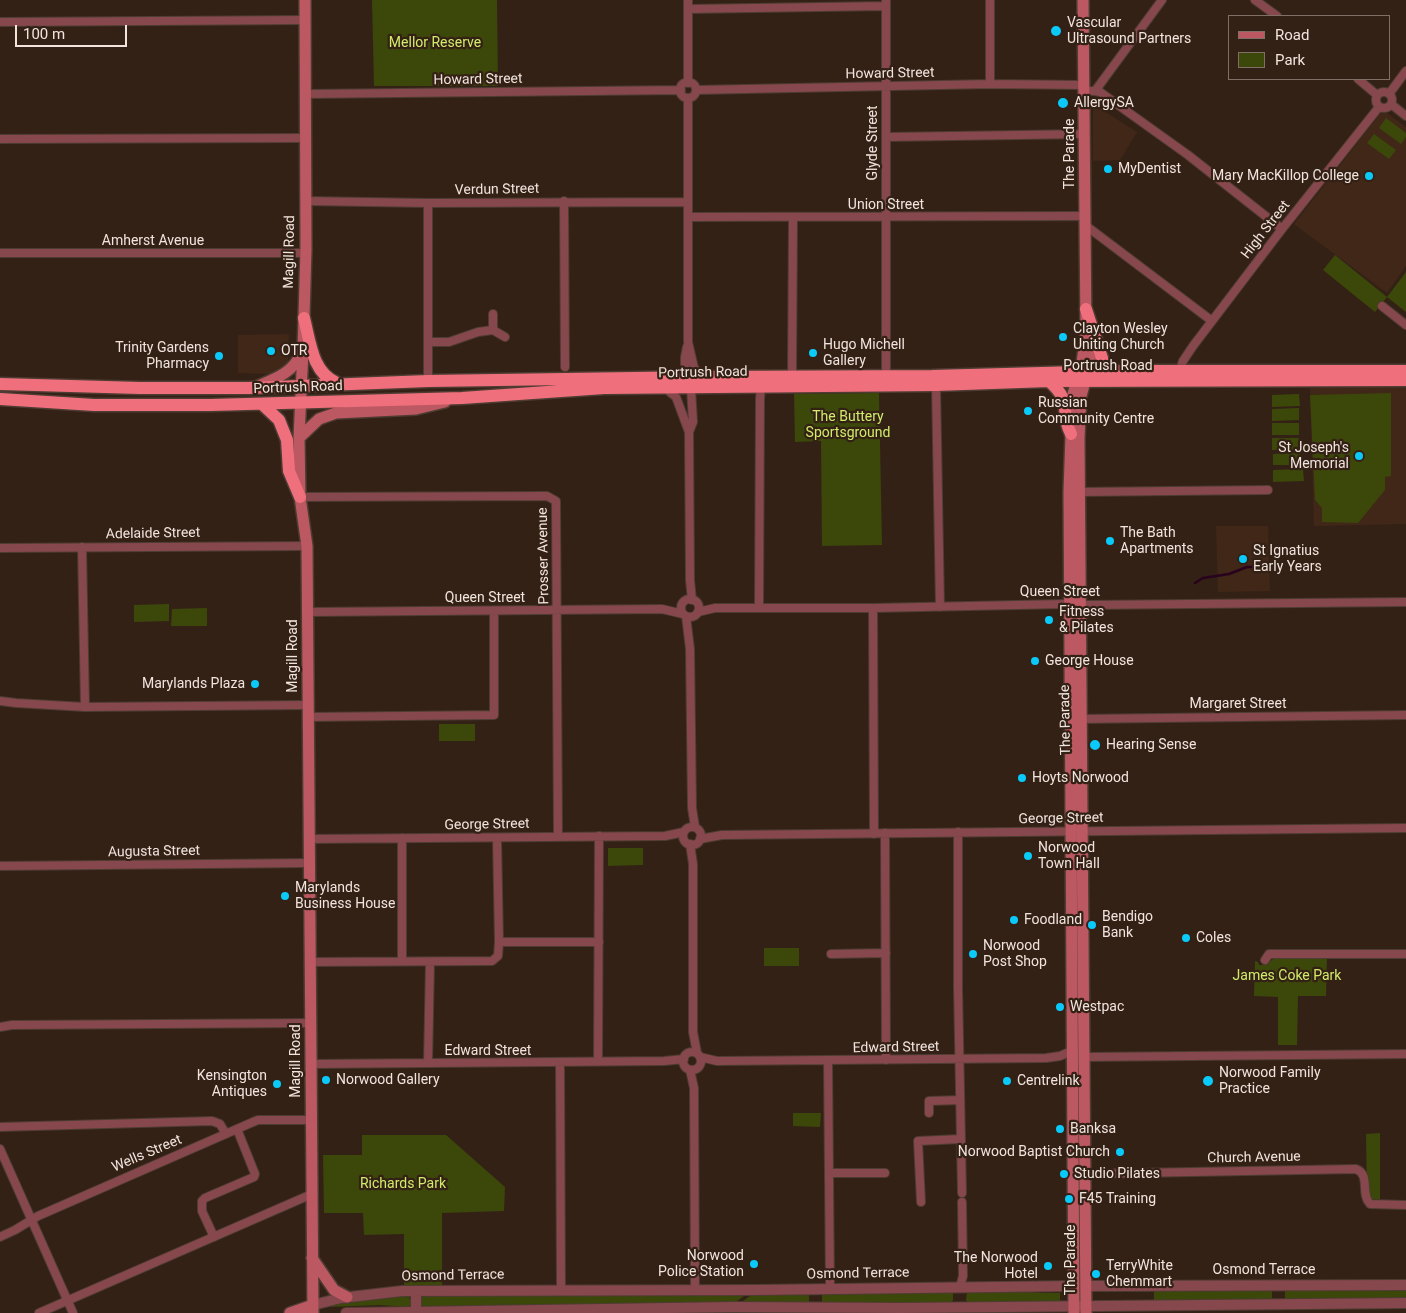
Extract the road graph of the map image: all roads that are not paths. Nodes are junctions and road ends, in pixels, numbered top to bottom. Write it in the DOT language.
graph roads {
  1 [pos="304,0"];
  2 [pos="688,0"];
  3 [pos="990,0"];
  4 [pos="1083,0"];
  5 [pos="1162,0"];
  6 [pos="1255,0"];
  7 [pos="886,3"];
  8 [pos="688,9"];
  9 [pos="1276,15"];
  10 [pos="305,20"];
  11 [pos="0,22"];
  12 [pos="1406,71"];
  13 [pos="1359,80"];
  14 [pos="688,83"];
  15 [pos="990,84"];
  16 [pos="886,86"];
  17 [pos="1087,89"];
  18 [pos="681,90"];
  19 [pos="696,90"];
  20 [pos="305,94"];
  21 [pos="1389,94"];
  22 [pos="1377,95"];
  23 [pos="688,98"];
  24 [pos="1391,104"];
  25 [pos="1379,107"];
  26 [pos="1406,116"];
  27 [pos="1085,134"];
  28 [pos="886,137"];
  29 [pos="0,138"];
  30 [pos="305,138"];
  31 [pos="306,201"];
  32 [pos="564,201"];
  33 [pos="688,202"];
  34 [pos="428,203"];
  35 [pos="688,217"];
  36 [pos="886,217"];
  37 [pos="793,218"];
  38 [pos="1085,220"];
  39 [pos="1282,229"];
  40 [pos="0,253"];
  41 [pos="305,253"];
  42 [pos="1382,306"];
  43 [pos="1086,308"];
  44 [pos="493,314"];
  45 [pos="304,318"];
  46 [pos="1212,321"];
  47 [pos="1406,325"];
  48 [pos="493,330"];
  49 [pos="505,337"];
  50 [pos="428,342"];
  51 [pos="688,342"];
  52 [pos="303,350"];
  53 [pos="565,367"];
  54 [pos="1115,371"];
  55 [pos="1406,371"];
  56 [pos="886,376"];
  57 [pos="704,377"];
  58 [pos="792,377"];
  59 [pos="1083,377"];
  60 [pos="1179,377"];
  61 [pos="1406,380"];
  62 [pos="428,381"];
  63 [pos="1050,382"];
  64 [pos="688,383"];
  65 [pos="0,384"];
  66 [pos="339,384"];
  67 [pos="936,385"];
  68 [pos="301,386"];
  69 [pos="254,387"];
  70 [pos="759,387"];
  71 [pos="665,388"];
  72 [pos="0,392"];
  73 [pos="462,398"];
  74 [pos="0,401"];
  75 [pos="44,402"];
  76 [pos="300,403"];
  77 [pos="262,404"];
  78 [pos="689,432"];
  79 [pos="1071,434"];
  80 [pos="299,438"];
  81 [pos="1075,462"];
  82 [pos="1268,490"];
  83 [pos="1075,492"];
  84 [pos="300,497"];
  85 [pos="307,546"];
  86 [pos="0,548"];
  87 [pos="82,548"];
  88 [pos="1406,602"];
  89 [pos="1075,604"];
  90 [pos="760,607"];
  91 [pos="940,607"];
  92 [pos="873,608"];
  93 [pos="690,609"];
  94 [pos="557,610"];
  95 [pos="494,611"];
  96 [pos="307,612"];
  97 [pos="0,701"];
  98 [pos="16,703"];
  99 [pos="308,705"];
  100 [pos="0,706"];
  101 [pos="85,706"];
  102 [pos="1406,715"];
  103 [pos="308,717"];
  104 [pos="1076,719"];
  105 [pos="1406,828"];
  106 [pos="1076,831"];
  107 [pos="958,832"];
  108 [pos="885,833"];
  109 [pos="874,834"];
  110 [pos="558,836"];
  111 [pos="599,836"];
  112 [pos="692,836"];
  113 [pos="402,838"];
  114 [pos="497,838"];
  115 [pos="309,839"];
  116 [pos="309,863"];
  117 [pos="0,866"];
  118 [pos="499,942"];
  119 [pos="599,942"];
  120 [pos="886,953"];
  121 [pos="831,954"];
  122 [pos="1406,954"];
  123 [pos="1265,960"];
  124 [pos="310,962"];
  125 [pos="402,962"];
  126 [pos="430,962"];
  127 [pos="0,1022"];
  128 [pos="310,1023"];
  129 [pos="12,1025"];
  130 [pos="0,1027"];
  131 [pos="1406,1054"];
  132 [pos="1079,1059"];
  133 [pos="886,1060"];
  134 [pos="959,1060"];
  135 [pos="693,1061"];
  136 [pos="828,1061"];
  137 [pos="598,1062"];
  138 [pos="428,1063"];
  139 [pos="560,1063"];
  140 [pos="311,1064"];
  141 [pos="960,1100"];
  142 [pos="928,1113"];
  143 [pos="311,1120"];
  144 [pos="0,1127"];
  145 [pos="237,1129"];
  146 [pos="226,1134"];
  147 [pos="960,1139"];
  148 [pos="0,1149"];
  149 [pos="830,1173"];
  150 [pos="885,1173"];
  151 [pos="1080,1174"];
  152 [pos="962,1193"];
  153 [pos="312,1194"];
  154 [pos="921,1202"];
  155 [pos="962,1202"];
  156 [pos="1406,1205"];
  157 [pos="31,1220"];
  158 [pos="0,1236"];
  159 [pos="214,1237"];
  160 [pos="312,1258"];
  161 [pos="1406,1285"];
  162 [pos="1074,1286"];
  163 [pos="1086,1286"];
  164 [pos="1278,1286"];
  165 [pos="960,1287"];
  166 [pos="830,1289"];
  167 [pos="695,1290"];
  168 [pos="416,1291"];
  169 [pos="561,1291"];
  170 [pos="347,1297"];
  171 [pos="68,1300"];
  172 [pos="1406,1302"];
  173 [pos="1279,1303"];
  174 [pos="1376,1308"];
  175 [pos="313,1309"];
  176 [pos="695,1310"];
  177 [pos="1080,1310"];
  178 [pos="570,1311"];
  179 [pos="416,1312"];
  180 [pos="39,1313"];
  181 [pos="73,1313"];
  182 [pos="290,1313"];
  183 [pos="346,1313"];
  1 -- 10 [label="main road, Magill Road"];
  2 -- 8 [label="street"];
  3 -- 15 [label="street"];
  4 -- 17 [label="main road, The Parade"];
  5 -- 17 [label="street"];
  6 -- 9 [label="street"];
  7 -- 8 [label="street"];
  7 -- 16 [label="street, Glyde Street"];
  8 -- 14 [label="street"];
  10 -- 11 [label="street"];
  10 -- 20 [label="main road, Magill Road"];
  12 -- 21 [label="street"];
  13 -- 22 [label="street"];
  14 -- 18 [label="street"];
  14 -- 19 [label="street"];
  15 -- 16 [label="street, Howard Street"];
  15 -- 17 [label="street, Howard Street"];
  16 -- 19 [label="street, Howard Street"];
  16 -- 28 [label="street, Glyde Street"];
  17 -- 27 [label="main road, The Parade"];
  17 -- 39 [label="street"];
  18 -- 20 [label="street, Howard Street"];
  18 -- 23 [label="street"];
  19 -- 23 [label="street"];
  20 -- 30 [label="main road, Magill Road"];
  21 -- 22 [label="street"];
  21 -- 24 [label="street"];
  22 -- 25 [label="street"];
  23 -- 33 [label="street"];
  24 -- 25 [label="street"];
  24 -- 26 [label="street"];
  25 -- 39 [label="street, High Street"];
  27 -- 28 [label="street"];
  27 -- 38 [label="main road, The Parade"];
  28 -- 36 [label="street, Glyde Street"];
  29 -- 30 [label="street"];
  30 -- 31 [label="main road, Magill Road"];
  31 -- 34 [label="street, Verdun Street"];
  31 -- 41 [label="main road, Magill Road"];
  32 -- 33 [label="street, Verdun Street"];
  32 -- 34 [label="street, Verdun Street"];
  32 -- 53 [label="street"];
  33 -- 35 [label="street"];
  34 -- 50 [label="street"];
  35 -- 37 [label="street, Union Street"];
  35 -- 51 [label="street"];
  36 -- 37 [label="street, Union Street"];
  36 -- 38 [label="street, Union Street"];
  36 -- 56 [label="street, Glyde Street"];
  37 -- 58 [label="street"];
  38 -- 43 [label="main road, The Parade"];
  38 -- 46 [label="street"];
  39 -- 46 [label="street, High Street"];
  40 -- 41 [label="street, Amherst Avenue"];
  41 -- 45 [label="main road, Magill Road"];
  42 -- 47 [label="street"];
  43 -- 54 [label="highway"];
  43 -- 59 [label="main road, The Parade"];
  44 -- 48 [label="street"];
  45 -- 52 [label="main road, Magill Road"];
  45 -- 66 [label="highway"];
  46 -- 60 [label="street, High Street"];
  48 -- 49 [label="street"];
  48 -- 50 [label="street"];
  50 -- 62 [label="street"];
  51 -- 57 [label="street"];
  51 -- 64 [label="street"];
  52 -- 68 [label="main road, Magill Road"];
  52 -- 69 [label="main road"];
  54 -- 59 [label="highway, Portrush Road"];
  54 -- 60 [label="highway, Portrush Road"];
  55 -- 60 [label="highway, Portrush Road"];
  56 -- 58 [label="highway, Portrush Road"];
  56 -- 59 [label="highway, Portrush Road"];
  57 -- 58 [label="highway, Portrush Road"];
  57 -- 64 [label="highway, Portrush Road"];
  59 -- 60 [label="highway, Portrush Road"];
  59 -- 63 [label="highway, Portrush Road"];
  59 -- 79 [label="main road, The Parade"];
  59 -- 81 [label="main road, The Parade"];
  60 -- 61 [label="highway, Portrush Road"];
  62 -- 64 [label="highway, Portrush Road"];
  62 -- 66 [label="highway, Portrush Road"];
  63 -- 67 [label="highway, Portrush Road"];
  63 -- 79 [label="highway"];
  64 -- 70 [label="highway, Portrush Road"];
  64 -- 71 [label="highway, Portrush Road"];
  64 -- 78 [label="street"];
  65 -- 69 [label="highway, Portrush Road"];
  66 -- 68 [label="highway, Portrush Road"];
  67 -- 70 [label="highway, Portrush Road"];
  67 -- 91 [label="street"];
  68 -- 69 [label="highway, Portrush Road"];
  68 -- 76 [label="main road, Magill Road"];
  70 -- 90 [label="street"];
  71 -- 73 [label="highway, Portrush Road"];
  71 -- 78 [label="street"];
  72 -- 75 [label="highway"];
  73 -- 76 [label="highway, Portrush Road"];
  73 -- 80 [label="main road"];
  74 -- 75 [label="highway, Portrush Road"];
  75 -- 77 [label="highway, Portrush Road"];
  76 -- 77 [label="highway, Portrush Road"];
  76 -- 80 [label="main road, Magill Road"];
  77 -- 84 [label="highway"];
  78 -- 93 [label="street"];
  79 -- 81 [label="main road, The Parade"];
  80 -- 84 [label="main road, Magill Road"];
  81 -- 83 [label="main road, The Parade"];
  82 -- 83 [label="street"];
  83 -- 89 [label="main road, The Parade"];
  84 -- 85 [label="main road, Magill Road"];
  84 -- 94 [label="street, Prosser Avenue"];
  85 -- 87 [label="street, Adelaide Street"];
  85 -- 96 [label="main road, Magill Road"];
  86 -- 87 [label="street, Adelaide Street"];
  87 -- 101 [label="street"];
  88 -- 89 [label="street, Queen Street"];
  89 -- 91 [label="street, Queen Street"];
  89 -- 104 [label="main road, The Parade"];
  90 -- 92 [label="street, Queen Street"];
  90 -- 93 [label="street, Queen Street"];
  91 -- 92 [label="street, Queen Street"];
  92 -- 109 [label="street"];
  93 -- 94 [label="street, Queen Street"];
  93 -- 112 [label="street"];
  94 -- 95 [label="street, Queen Street"];
  94 -- 110 [label="street, Prosser Avenue"];
  95 -- 96 [label="street, Queen Street"];
  95 -- 103 [label="street"];
  96 -- 99 [label="main road, Magill Road"];
  97 -- 98 [label="street"];
  98 -- 100 [label="street"];
  98 -- 101 [label="street"];
  99 -- 101 [label="street"];
  99 -- 103 [label="main road, Magill Road"];
  102 -- 104 [label="street, Margaret Street"];
  103 -- 115 [label="main road, Magill Road"];
  104 -- 106 [label="main road, The Parade"];
  105 -- 106 [label="street, George Street"];
  106 -- 107 [label="street, George Street"];
  106 -- 132 [label="main road, The Parade"];
  107 -- 108 [label="street, George Street"];
  107 -- 134 [label="street"];
  108 -- 109 [label="street, George Street"];
  108 -- 120 [label="street"];
  109 -- 112 [label="street, George Street"];
  110 -- 111 [label="street, George Street"];
  110 -- 114 [label="street, George Street"];
  111 -- 112 [label="street, George Street"];
  111 -- 119 [label="street"];
  112 -- 135 [label="street"];
  113 -- 114 [label="street, George Street"];
  113 -- 115 [label="street, George Street"];
  113 -- 125 [label="street"];
  114 -- 118 [label="street"];
  115 -- 116 [label="main road, Magill Road"];
  116 -- 117 [label="street, Augusta Street"];
  116 -- 124 [label="main road, Magill Road"];
  118 -- 119 [label="street"];
  118 -- 126 [label="street"];
  119 -- 137 [label="street"];
  120 -- 121 [label="street"];
  120 -- 133 [label="street"];
  122 -- 123 [label="street"];
  124 -- 125 [label="street"];
  124 -- 128 [label="main road, Magill Road"];
  125 -- 126 [label="street"];
  126 -- 138 [label="street"];
  127 -- 129 [label="street"];
  128 -- 129 [label="street"];
  128 -- 140 [label="main road, Magill Road"];
  129 -- 130 [label="street"];
  131 -- 132 [label="street, Edward Street"];
  132 -- 134 [label="street, Edward Street"];
  132 -- 151 [label="main road, The Parade"];
  133 -- 134 [label="street, Edward Street"];
  133 -- 136 [label="street, Edward Street"];
  134 -- 141 [label="street"];
  135 -- 136 [label="street, Edward Street"];
  135 -- 137 [label="street, Edward Street"];
  135 -- 167 [label="street"];
  136 -- 149 [label="street"];
  137 -- 139 [label="street, Edward Street"];
  138 -- 139 [label="street, Edward Street"];
  138 -- 140 [label="street, Edward Street"];
  139 -- 169 [label="street"];
  140 -- 143 [label="main road, Magill Road"];
  141 -- 142 [label="street"];
  141 -- 147 [label="street"];
  143 -- 145 [label="street, Wells Street"];
  143 -- 153 [label="main road, Magill Road"];
  144 -- 146 [label="street"];
  145 -- 146 [label="street, Wells Street"];
  145 -- 159 [label="street"];
  146 -- 157 [label="street, Wells Street"];
  147 -- 152 [label="street"];
  147 -- 154 [label="street"];
  148 -- 157 [label="street"];
  149 -- 150 [label="street"];
  149 -- 166 [label="street"];
  151 -- 156 [label="street, Church Avenue"];
  151 -- 162 [label="main road, The Parade"];
  151 -- 163 [label="main road, The Parade"];
  153 -- 159 [label="street"];
  153 -- 160 [label="main road, Magill Road"];
  155 -- 165 [label="street"];
  157 -- 158 [label="street, Wells Street"];
  157 -- 171 [label="street"];
  159 -- 171 [label="street"];
  160 -- 170 [label="main road"];
  160 -- 175 [label="main road, Magill Road"];
  161 -- 164 [label="street, Osmond Terrace"];
  162 -- 163 [label="main road, Osmond Terrace"];
  162 -- 165 [label="street, Osmond Terrace"];
  162 -- 177 [label="main road, The Parade"];
  163 -- 164 [label="street, Osmond Terrace"];
  163 -- 177 [label="main road, The Parade"];
  164 -- 173 [label="street"];
  165 -- 166 [label="street, Osmond Terrace"];
  166 -- 167 [label="street, Osmond Terrace"];
  167 -- 169 [label="street, Osmond Terrace"];
  168 -- 169 [label="street, Osmond Terrace"];
  168 -- 170 [label="street, Osmond Terrace"];
  168 -- 179 [label="street"];
  170 -- 175 [label="street, Osmond Terrace"];
  171 -- 180 [label="street"];
  171 -- 181 [label="street"];
  172 -- 174 [label="street"];
  173 -- 174 [label="street"];
  173 -- 177 [label="street"];
  175 -- 182 [label="main road"];
  176 -- 177 [label="street"];
  176 -- 178 [label="street"];
  178 -- 179 [label="street"];
  179 -- 183 [label="street"];
}
